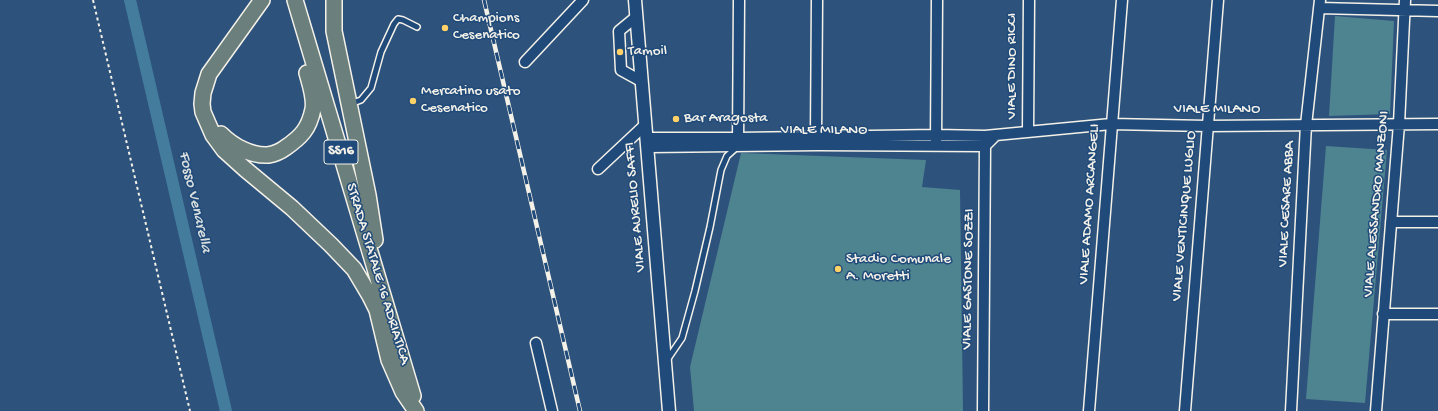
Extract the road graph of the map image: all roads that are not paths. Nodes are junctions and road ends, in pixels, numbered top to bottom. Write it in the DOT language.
graph roads {
  1 [pos="262,0"];
  2 [pos="292,0"];
  3 [pos="295,0"];
  4 [pos="334,0"];
  5 [pos="583,0"];
  6 [pos="635,0"];
  7 [pos="739,0"];
  8 [pos="817,0"];
  9 [pos="937,0"];
  10 [pos="1029,0"];
  11 [pos="1122,0"];
  12 [pos="1218,0"];
  13 [pos="1319,4"];
  14 [pos="1405,5"];
  15 [pos="1438,11"];
  16 [pos="636,17"];
  17 [pos="417,27"];
  18 [pos="525,62"];
  19 [pos="642,81"];
  20 [pos="350,104"];
  21 [pos="203,112"];
  22 [pos="1111,124"];
  23 [pos="1399,124"];
  24 [pos="1438,124"];
  25 [pos="1306,125"];
  26 [pos="645,126"];
  27 [pos="1207,126"];
  28 [pos="1028,131"];
  29 [pos="936,135"];
  30 [pos="996,135"];
  31 [pos="817,141"];
  32 [pos="647,143"];
  33 [pos="738,143"];
  34 [pos="936,146"];
  35 [pos="985,146"];
  36 [pos="598,169"];
  37 [pos="1391,222"];
  38 [pos="1438,222"];
  39 [pos="386,304"];
  40 [pos="1383,314"];
  41 [pos="1438,314"];
  42 [pos="536,343"];
  43 [pos="665,362"];
  44 [pos="417,411"];
  45 [pos="552,411"];
  46 [pos="670,411"];
  47 [pos="982,411"];
  48 [pos="1089,411"];
  49 [pos="1185,411"];
  50 [pos="1291,411"];
  51 [pos="1376,411"];
  1 -- 21 [label="main road"];
  2 -- 21 [label="main road"];
  3 -- 39 [label="main road, STRADA STATALE 16 ADRIATICA / SS16"];
  4 -- 20 [label="main road"];
  5 -- 18 [label="street"];
  6 -- 16 [label="street, VIALE AURELIO SAFFI"];
  7 -- 33 [label="street"];
  8 -- 31 [label="street"];
  9 -- 29 [label="street"];
  10 -- 28 [label="street, VIALE DINO RICCI"];
  11 -- 22 [label="street, VIALE ADAMO ARCANGELI"];
  12 -- 27 [label="street, VIALE VENTICINQUE LUGLIO"];
  13 -- 14 [label="street"];
  13 -- 25 [label="street, VIALE CESARE ABBA"];
  14 -- 15 [label="street"];
  14 -- 23 [label="street, VIALE ALESSANDRO MANZONI"];
  16 -- 19 [label="street, VIALE AURELIO SAFFI"];
  16 -- 19 [label="street"];
  17 -- 20 [label="lane"];
  19 -- 26 [label="street, VIALE AURELIO SAFFI"];
  20 -- 39 [label="main road"];
  21 -- 44 [label="main road"];
  22 -- 27 [label="street, VIALE MILANO"];
  22 -- 28 [label="street, VIALE MILANO"];
  22 -- 48 [label="street, VIALE ADAMO ARCANGELI"];
  23 -- 24 [label="street, VIALE MILANO"];
  23 -- 25 [label="street, VIALE MILANO"];
  23 -- 37 [label="street, VIALE ALESSANDRO MANZONI"];
  25 -- 27 [label="street, VIALE MILANO"];
  25 -- 50 [label="street, VIALE CESARE ABBA"];
  26 -- 32 [label="street, VIALE AURELIO SAFFI"];
  26 -- 36 [label="street"];
  27 -- 49 [label="street, VIALE VENTICINQUE LUGLIO"];
  28 -- 30 [label="street, VIALE MILANO"];
  29 -- 30 [label="street, VIALE MILANO"];
  29 -- 31 [label="street, VIALE MILANO"];
  29 -- 34 [label="street"];
  30 -- 35 [label="street"];
  31 -- 33 [label="street, VIALE MILANO"];
  31 -- 34 [label="street, VIALE MILANO"];
  32 -- 33 [label="street, VIALE MILANO"];
  32 -- 43 [label="street, VIALE AURELIO SAFFI"];
  33 -- 43 [label="lane"];
  34 -- 35 [label="street, VIALE MILANO"];
  35 -- 47 [label="street, VIALE GASTONE SOZZI"];
  37 -- 38 [label="street"];
  37 -- 40 [label="street, VIALE ALESSANDRO MANZONI"];
  39 -- 44 [label="main road, STRADA STATALE 16 ADRIATICA / SS16"];
  40 -- 41 [label="street"];
  40 -- 51 [label="street, VIALE ALESSANDRO MANZONI"];
  42 -- 45 [label="street"];
  43 -- 46 [label="street, VIALE AURELIO SAFFI"];
}
